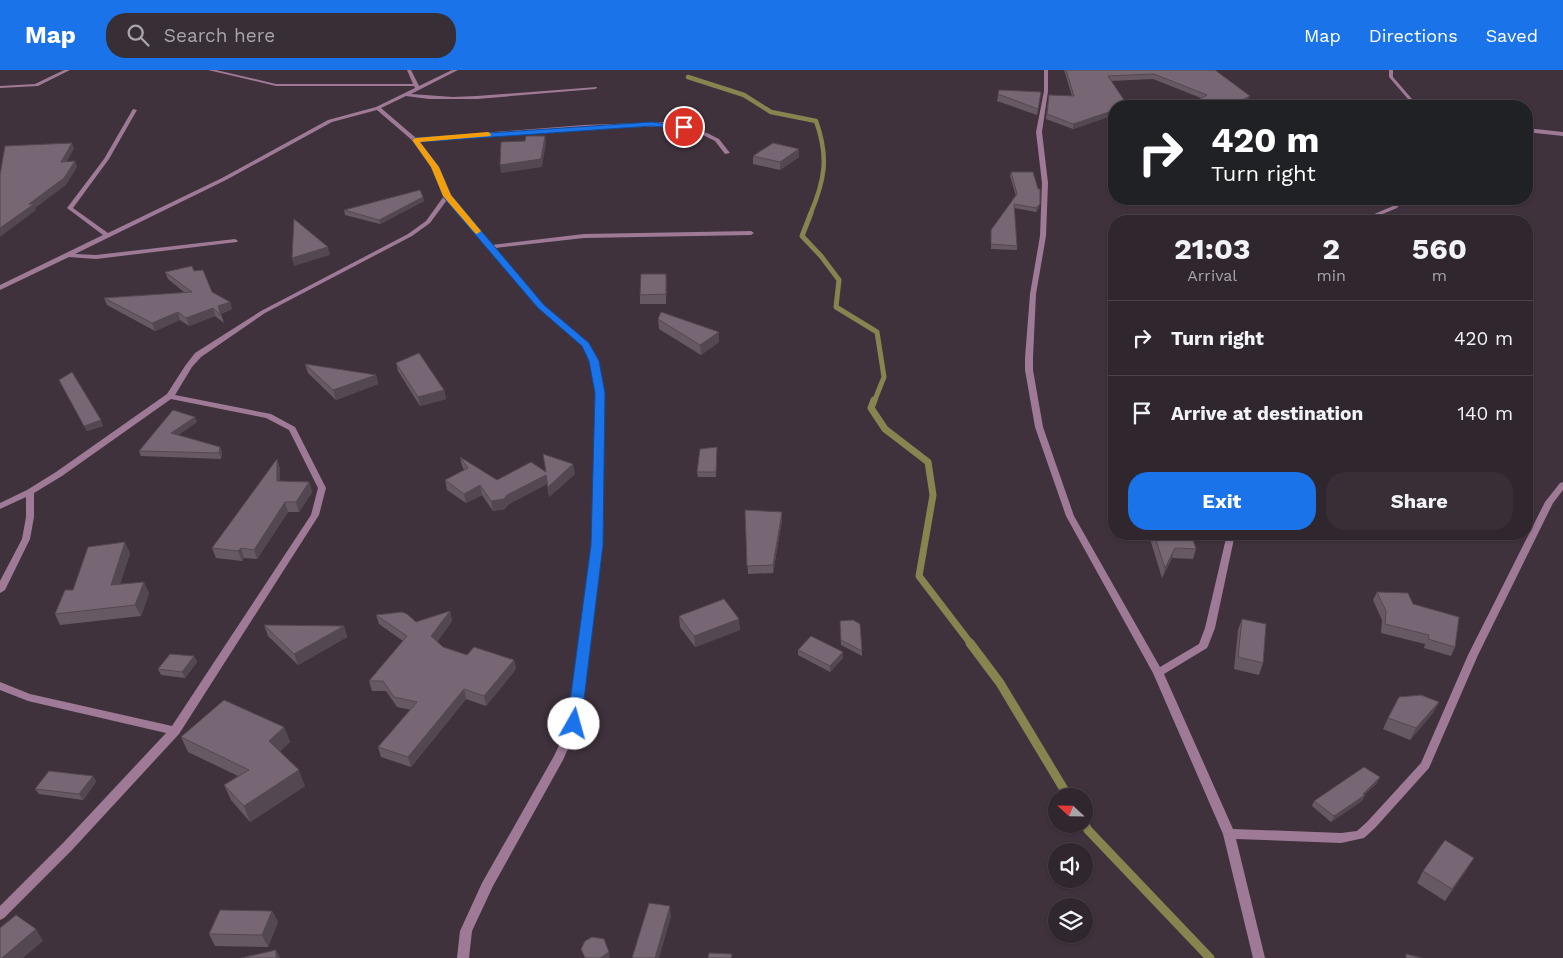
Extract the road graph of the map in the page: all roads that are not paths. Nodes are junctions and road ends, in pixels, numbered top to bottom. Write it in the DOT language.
graph roads {
  1 [pos="68,70"];
  2 [pos="210,70"];
  3 [pos="409,70"];
  4 [pos="456,70"];
  5 [pos="1046,70"];
  6 [pos="1391,70"];
  7 [pos="0,87"];
  8 [pos="417,87"];
  9 [pos="595,88"];
  10 [pos="406,95"];
  11 [pos="1411,100"];
  12 [pos="378,108"];
  13 [pos="135,110"];
  14 [pos="1533,131"];
  15 [pos="1563,134"];
  16 [pos="415,140"];
  17 [pos="727,153"];
  18 [pos="447,196"];
  19 [pos="1395,205"];
  20 [pos="1374,215"];
  21 [pos="751,233"];
  22 [pos="107,236"];
  23 [pos="235,241"];
  24 [pos="491,247"];
  25 [pos="67,255"];
  26 [pos="0,288"];
  27 [pos="170,396"];
  28 [pos="1563,485"];
  29 [pos="30,492"];
  30 [pos="0,506"];
  31 [pos="1533,534"];
  32 [pos="1230,540"];
  33 [pos="1530,540"];
  34 [pos="0,590"];
  35 [pos="1158,673"];
  36 [pos="0,686"];
  37 [pos="175,730"];
  38 [pos="1229,834"];
  39 [pos="0,914"];
  40 [pos="462,958"];
  41 [pos="1259,958"];
  1 -- 7 [label="street"];
  2 -- 8 [label="street"];
  3 -- 8 [label="street"];
  4 -- 8 [label="street"];
  5 -- 35 [label="street"];
  6 -- 11 [label="street"];
  8 -- 10 [label="street"];
  9 -- 10 [label="street"];
  10 -- 12 [label="street"];
  12 -- 16 [label="street"];
  12 -- 22 [label="street"];
  13 -- 22 [label="street"];
  14 -- 15 [label="street"];
  16 -- 17 [label="street"];
  16 -- 18 [label="street"];
  18 -- 24 [label="street"];
  18 -- 27 [label="street"];
  19 -- 20 [label="street"];
  21 -- 24 [label="street"];
  22 -- 25 [label="street"];
  23 -- 25 [label="street"];
  24 -- 40 [label="street"];
  25 -- 26 [label="street"];
  27 -- 29 [label="street"];
  27 -- 37 [label="street"];
  28 -- 31 [label="street"];
  29 -- 30 [label="street"];
  29 -- 34 [label="street"];
  32 -- 35 [label="street"];
  33 -- 38 [label="street"];
  35 -- 38 [label="street"];
  36 -- 37 [label="street"];
  37 -- 39 [label="street"];
  38 -- 41 [label="street"];
}
